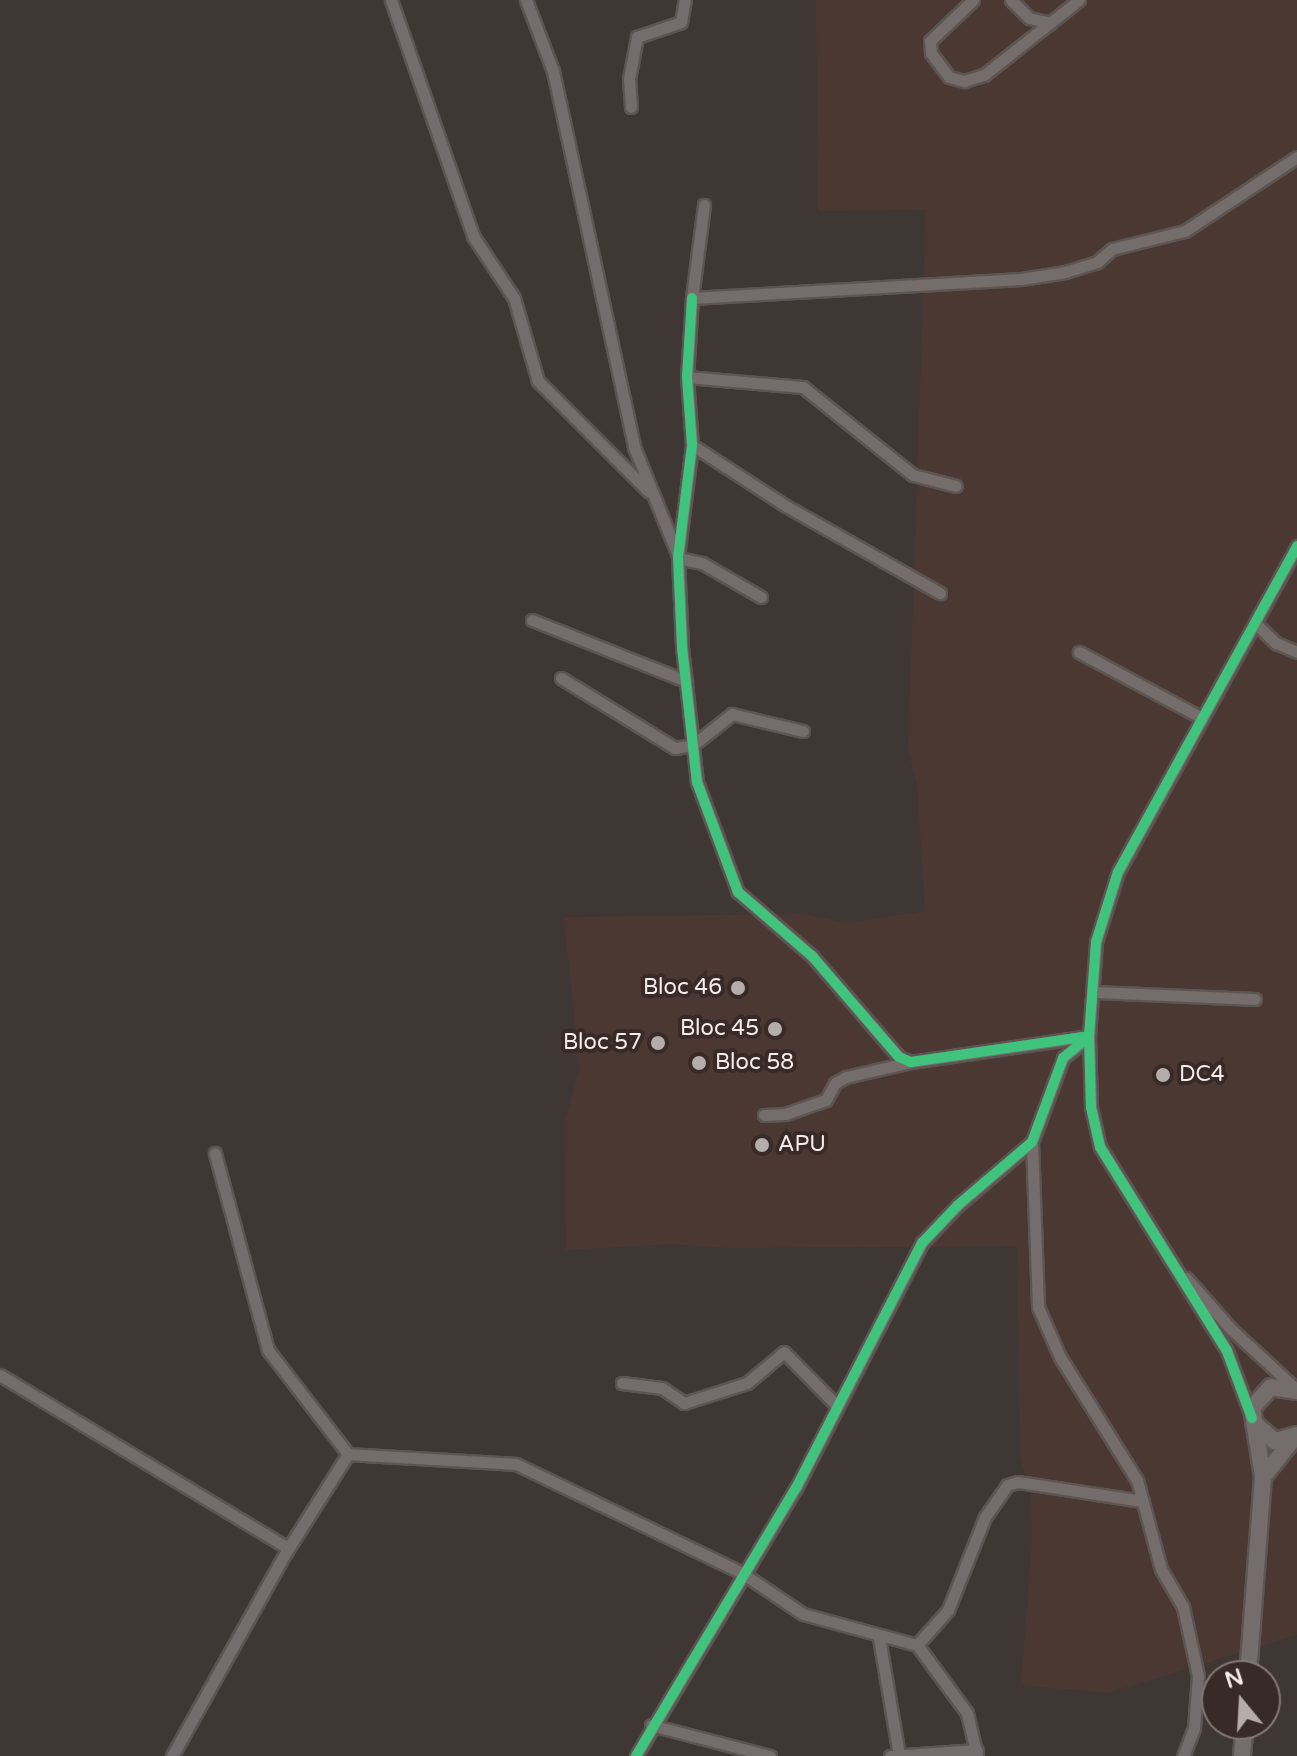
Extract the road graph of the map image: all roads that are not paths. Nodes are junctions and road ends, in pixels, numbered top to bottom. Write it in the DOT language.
graph roads {
  1 [pos="391,0"];
  2 [pos="526,0"];
  3 [pos="685,0"];
  4 [pos="973,0"];
  5 [pos="1011,0"];
  6 [pos="1079,0"];
  7 [pos="1050,23"];
  8 [pos="631,107"];
  9 [pos="1297,157"];
  10 [pos="704,205"];
  11 [pos="692,298"];
  12 [pos="687,377"];
  13 [pos="692,445"];
  14 [pos="956,486"];
  15 [pos="651,494"];
  16 [pos="1297,546"];
  17 [pos="678,558"];
  18 [pos="940,593"];
  19 [pos="761,597"];
  20 [pos="532,620"];
  21 [pos="1256,624"];
  22 [pos="1079,652"];
  23 [pos="1297,652"];
  24 [pos="561,678"];
  25 [pos="686,681"];
  26 [pos="1202,718"];
  27 [pos="803,731"];
  28 [pos="693,745"];
  29 [pos="1096,992"];
  30 [pos="1255,999"];
  31 [pos="1089,1036"];
  32 [pos="911,1062"];
  33 [pos="764,1115"];
  34 [pos="1032,1142"];
  35 [pos="215,1153"];
  36 [pos="1173,1266"];
  37 [pos="0,1375"];
  38 [pos="622,1383"];
  39 [pos="1295,1389"];
  40 [pos="837,1406"];
  41 [pos="1252,1418"];
  42 [pos="1297,1435"];
  43 [pos="348,1454"];
  44 [pos="1263,1477"];
  45 [pos="1142,1501"];
  46 [pos="288,1548"];
  47 [pos="742,1573"];
  48 [pos="879,1638"];
  49 [pos="917,1645"];
  50 [pos="1249,1660"];
  51 [pos="651,1725"];
  52 [pos="977,1753"];
  53 [pos="899,1755"];
  54 [pos="172,1756"];
  55 [pos="636,1756"];
  56 [pos="770,1756"];
  57 [pos="890,1756"];
  58 [pos="1183,1756"];
  1 -- 15 [label="street"];
  2 -- 15 [label="street"];
  3 -- 8 [label="street"];
  4 -- 7 [label="street"];
  5 -- 7 [label="street"];
  6 -- 7 [label="street"];
  9 -- 11 [label="street"];
  10 -- 11 [label="street"];
  11 -- 12 [label="street"];
  12 -- 13 [label="street"];
  12 -- 14 [label="street"];
  13 -- 17 [label="street"];
  13 -- 18 [label="street"];
  15 -- 17 [label="street"];
  16 -- 21 [label="street"];
  17 -- 19 [label="street"];
  17 -- 25 [label="street"];
  20 -- 25 [label="street"];
  21 -- 23 [label="street"];
  21 -- 26 [label="street"];
  22 -- 26 [label="street"];
  24 -- 28 [label="street"];
  25 -- 28 [label="street"];
  26 -- 29 [label="street"];
  27 -- 28 [label="street"];
  28 -- 32 [label="street"];
  29 -- 30 [label="street"];
  29 -- 31 [label="street"];
  31 -- 32 [label="street"];
  31 -- 34 [label="street"];
  31 -- 36 [label="street"];
  32 -- 33 [label="street"];
  34 -- 40 [label="street"];
  34 -- 45 [label="street"];
  35 -- 43 [label="street"];
  36 -- 39 [label="street"];
  36 -- 41 [label="street"];
  37 -- 46 [label="street"];
  38 -- 40 [label="street"];
  39 -- 41 [label="main road"];
  40 -- 47 [label="street"];
  41 -- 42 [label="main road"];
  41 -- 44 [label="main road"];
  42 -- 44 [label="main road"];
  43 -- 46 [label="street"];
  43 -- 47 [label="street"];
  44 -- 50 [label="main road"];
  45 -- 49 [label="street"];
  45 -- 58 [label="street"];
  46 -- 54 [label="street"];
  47 -- 48 [label="street"];
  47 -- 51 [label="street"];
  48 -- 49 [label="street"];
  48 -- 53 [label="street"];
  49 -- 52 [label="street"];
  51 -- 55 [label="street"];
  51 -- 56 [label="street"];
  52 -- 53 [label="street"];
  53 -- 57 [label="street"];
}
